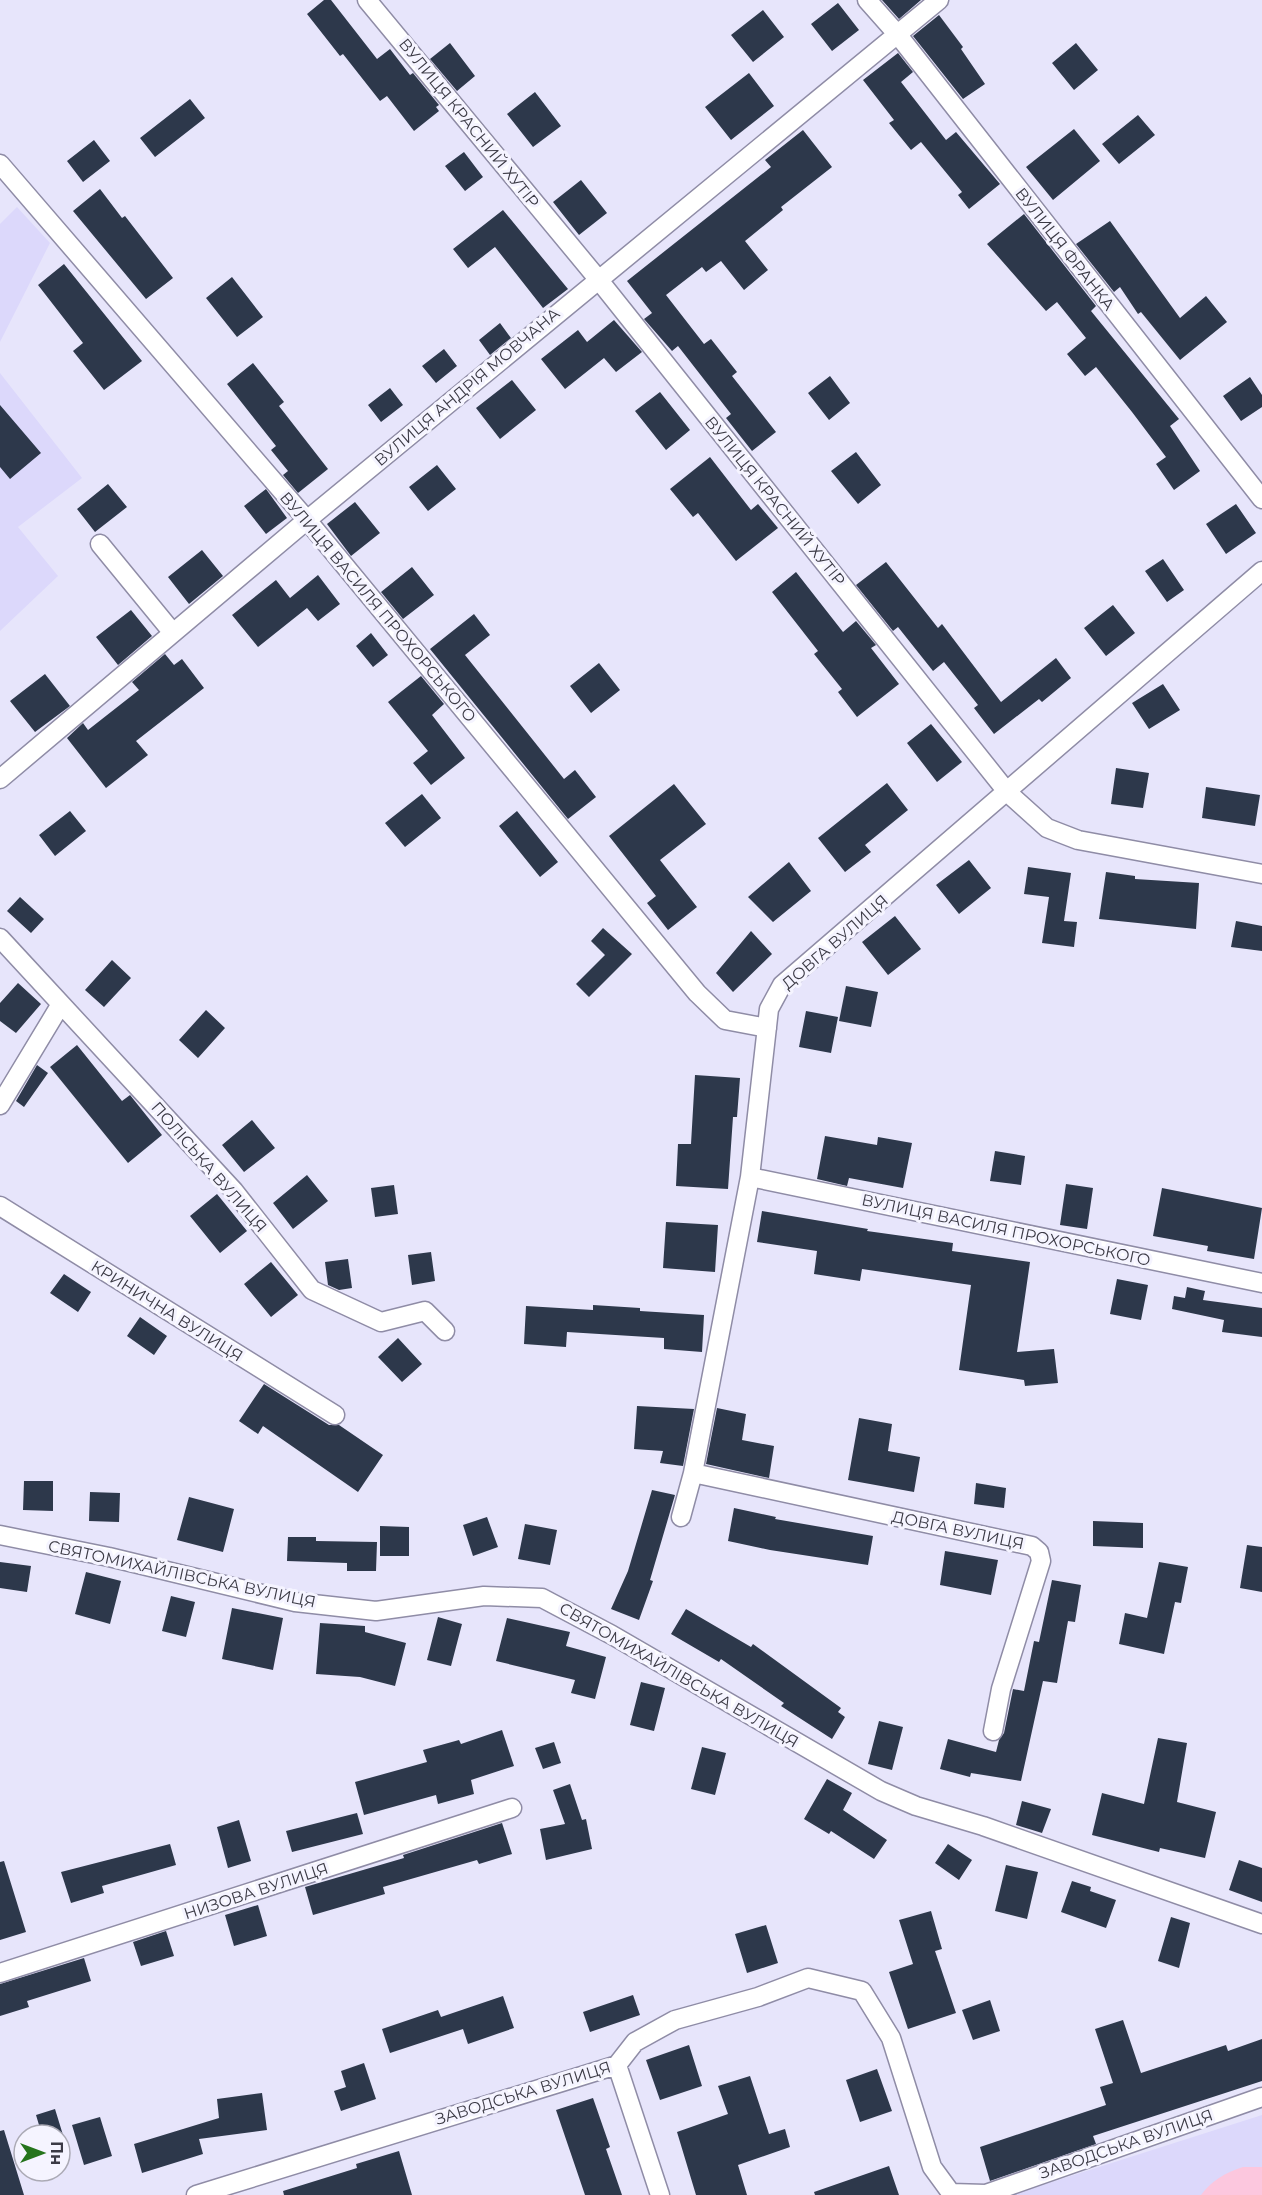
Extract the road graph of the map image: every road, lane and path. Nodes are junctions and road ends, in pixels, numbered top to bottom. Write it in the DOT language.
graph roads {
  1 [pos="367,0"];
  2 [pos="867,0"];
  3 [pos="939,0"];
  4 [pos="898,35"];
  5 [pos="0,164"];
  6 [pos="598,279"];
  7 [pos="1262,500"];
  8 [pos="307,520"];
  9 [pos="100,544"];
  10 [pos="1262,571"];
  11 [pos="173,633"];
  12 [pos="0,779"];
  13 [pos="1008,793"];
  14 [pos="1262,874"];
  15 [pos="0,938"];
  16 [pos="62,1004"];
  17 [pos="766,1028"];
  18 [pos="0,1105"];
  19 [pos="750,1177"];
  20 [pos="0,1206"];
  21 [pos="1262,1282"];
  22 [pos="445,1331"];
  23 [pos="335,1415"];
  24 [pos="693,1473"];
  25 [pos="681,1517"];
  26 [pos="0,1535"];
  27 [pos="993,1731"];
  28 [pos="513,1808"];
  29 [pos="1262,1924"];
  30 [pos="0,1973"];
  31 [pos="617,2065"];
  32 [pos="1262,2097"];
  33 [pos="196,2195"];
  34 [pos="660,2195"];
  1 -- 6 [label="street, ВУЛИЦЯ КРАСНИЙ ХУТІР"];
  2 -- 4 [label="street, ВУЛИЦЯ ФРАНКА"];
  3 -- 4 [label="street, ВУЛИЦЯ АНДРІЯ МОВЧАНА"];
  4 -- 6 [label="street, ВУЛИЦЯ АНДРІЯ МОВЧАНА"];
  4 -- 7 [label="street, ВУЛИЦЯ ФРАНКА"];
  5 -- 8 [label="street, ВУЛИЦЯ ВАСИЛЯ ПРОХОРСЬКОГО"];
  6 -- 8 [label="street, ВУЛИЦЯ АНДРІЯ МОВЧАНА"];
  6 -- 13 [label="street, ВУЛИЦЯ КРАСНИЙ ХУТІР"];
  8 -- 11 [label="street, ВУЛИЦЯ АНДРІЯ МОВЧАНА"];
  8 -- 17 [label="street, ВУЛИЦЯ ВАСИЛЯ ПРОХОРСЬКОГО"];
  9 -- 11 [label="street"];
  10 -- 13 [label="street, ДОВГА ВУЛИЦЯ"];
  11 -- 12 [label="street, ВУЛИЦЯ АНДРІЯ МОВЧАНА"];
  13 -- 14 [label="street, ВУЛИЦЯ КРАСНИЙ ХУТІР"];
  13 -- 17 [label="street, ДОВГА ВУЛИЦЯ"];
  15 -- 16 [label="street, ПОЛІСЬКА ВУЛИЦЯ"];
  16 -- 18 [label="street"];
  16 -- 22 [label="street, ПОЛІСЬКА ВУЛИЦЯ"];
  17 -- 19 [label="street, ДОВГА ВУЛИЦЯ"];
  19 -- 21 [label="street, ВУЛИЦЯ ВАСИЛЯ ПРОХОРСЬКОГО"];
  19 -- 24 [label="street, ДОВГА ВУЛИЦЯ"];
  20 -- 23 [label="street, КРИНИЧНА ВУЛИЦЯ"];
  24 -- 25 [label="street, ДОВГА ВУЛИЦЯ"];
  24 -- 27 [label="street, ДОВГА ВУЛИЦЯ"];
  26 -- 29 [label="street, СВЯТОМИХАЙЛІВСЬКА ВУЛИЦЯ"];
  28 -- 30 [label="street, НИЗОВА ВУЛИЦЯ"];
  31 -- 32 [label="street, ЗАВОДСЬКА ВУЛИЦЯ"];
  31 -- 33 [label="street, ЗАВОДСЬКА ВУЛИЦЯ"];
  31 -- 34 [label="street"];
}
